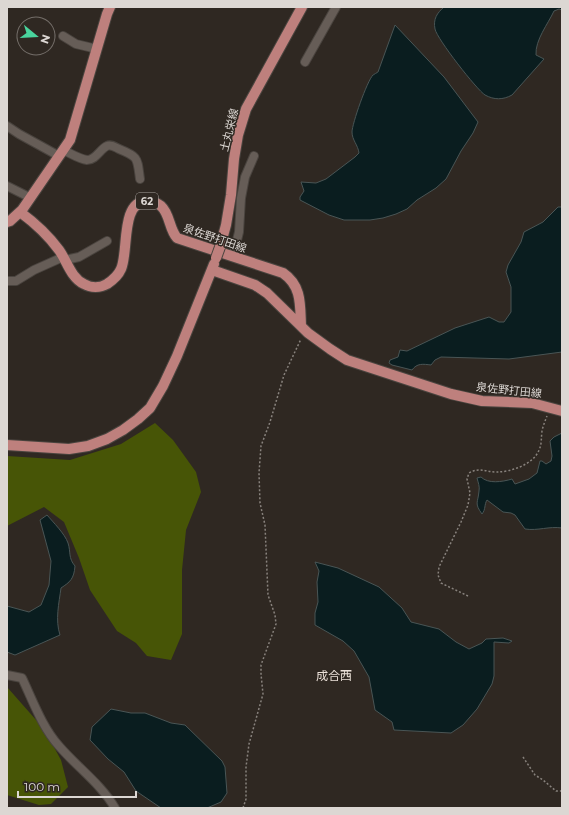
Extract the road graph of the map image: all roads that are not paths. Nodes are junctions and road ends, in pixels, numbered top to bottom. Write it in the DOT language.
graph roads {
  1 [pos="110,7"];
  2 [pos="302,7"];
  3 [pos="336,7"];
  4 [pos="63,36"];
  5 [pos="97,49"];
  6 [pos="305,62"];
  7 [pos="7,126"];
  8 [pos="61,153"];
  9 [pos="254,156"];
  10 [pos="140,179"];
  11 [pos="7,186"];
  12 [pos="31,198"];
  13 [pos="20,212"];
  14 [pos="7,222"];
  15 [pos="107,241"];
  16 [pos="233,256"];
  17 [pos="64,258"];
  18 [pos="212,270"];
  19 [pos="7,281"];
  20 [pos="303,328"];
  21 [pos="562,411"];
  22 [pos="7,445"];
  23 [pos="7,675"];
  24 [pos="115,808"];
  1 -- 5 [label="main road"];
  2 -- 18 [label="main road, 土丸栄線, bridge"];
  3 -- 6 [label="street"];
  4 -- 5 [label="street"];
  5 -- 8 [label="main road"];
  7 -- 8 [label="street"];
  8 -- 10 [label="street"];
  8 -- 12 [label="main road"];
  9 -- 16 [label="street"];
  11 -- 12 [label="street"];
  12 -- 13 [label="main road"];
  13 -- 14 [label="main road"];
  13 -- 17 [label="main road, 泉佐野打田線 / 62"];
  15 -- 17 [label="street"];
  16 -- 17 [label="main road, 泉佐野打田線 / 62"];
  16 -- 20 [label="main road, 泉佐野打田線 / 62"];
  17 -- 19 [label="street"];
  18 -- 20 [label="main road, 泉佐野打田線"];
  18 -- 22 [label="main road"];
  20 -- 21 [label="main road, 泉佐野打田線"];
  23 -- 24 [label="street"];
}
